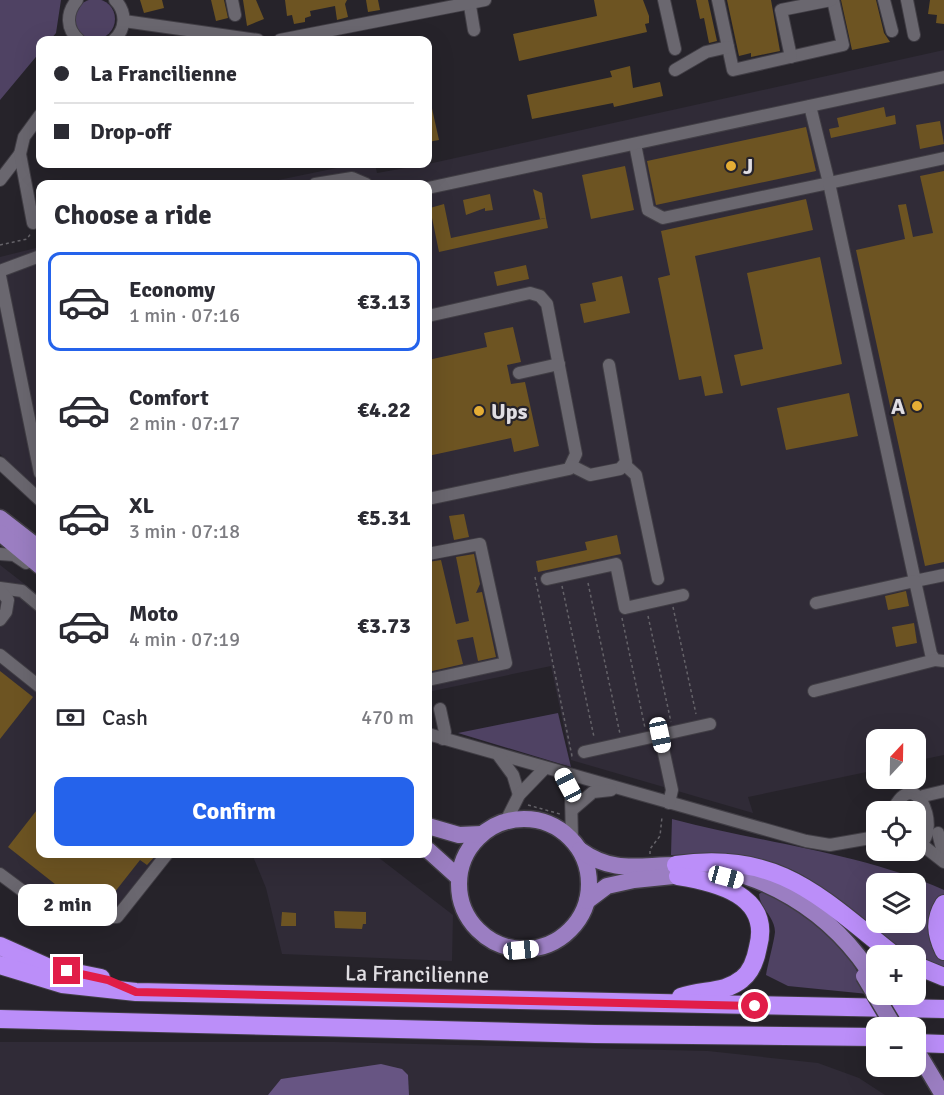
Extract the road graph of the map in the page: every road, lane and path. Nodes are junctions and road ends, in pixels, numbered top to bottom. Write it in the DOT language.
graph roads {
  1 [pos="77,0"];
  2 [pos="115,0"];
  3 [pos="232,0"];
  4 [pos="485,0"];
  5 [pos="664,0"];
  6 [pos="718,0"];
  7 [pos="832,0"];
  8 [pos="884,0"];
  9 [pos="907,0"];
  10 [pos="469,2"];
  11 [pos="235,15"];
  12 [pos="124,21"];
  13 [pos="474,30"];
  14 [pos="892,31"];
  15 [pos="914,35"];
  16 [pos="76,36"];
  17 [pos="117,36"];
  18 [pos="230,36"];
  19 [pos="300,36"];
  20 [pos="728,47"];
  21 [pos="675,50"];
  22 [pos="791,57"];
  23 [pos="675,70"];
  24 [pos="944,76"];
  25 [pos="810,105"];
  26 [pos="36,120"];
  27 [pos="635,144"];
  28 [pos="20,154"];
  29 [pos="944,158"];
  30 [pos="0,180"];
  31 [pos="340,180"];
  32 [pos="357,180"];
  33 [pos="829,183"];
  34 [pos="432,187"];
  35 [pos="33,223"];
  36 [pos="0,245"];
  37 [pos="36,260"];
  38 [pos="0,270"];
  39 [pos="0,276"];
  40 [pos="432,315"];
  41 [pos="559,364"];
  42 [pos="609,365"];
  43 [pos="519,373"];
  44 [pos="36,452"];
  45 [pos="0,464"];
  46 [pos="625,465"];
  47 [pos="572,466"];
  48 [pos="36,496"];
  49 [pos="432,498"];
  50 [pos="0,518"];
  51 [pos="0,533"];
  52 [pos="36,546"];
  53 [pos="432,553"];
  54 [pos="0,554"];
  55 [pos="36,563"];
  56 [pos="36,569"];
  57 [pos="585,571"];
  58 [pos="944,575"];
  59 [pos="560,576"];
  60 [pos="544,578"];
  61 [pos="658,579"];
  62 [pos="915,581"];
  63 [pos="0,589"];
  64 [pos="683,595"];
  65 [pos="671,598"];
  66 [pos="624,602"];
  67 [pos="36,603"];
  68 [pos="645,603"];
  69 [pos="816,603"];
  70 [pos="0,620"];
  71 [pos="0,655"];
  72 [pos="939,660"];
  73 [pos="432,679"];
  74 [pos="36,684"];
  75 [pos="814,690"];
  76 [pos="440,709"];
  77 [pos="704,725"];
  78 [pos="673,732"];
  79 [pos="432,735"];
  80 [pos="660,735"];
  81 [pos="648,738"];
  82 [pos="443,739"];
  83 [pos="622,743"];
  84 [pos="597,749"];
  85 [pos="584,752"];
  86 [pos="499,756"];
  87 [pos="545,768"];
  88 [pos="562,773"];
  89 [pos="622,790"];
  90 [pos="944,791"];
  91 [pos="923,796"];
  92 [pos="517,799"];
  93 [pos="901,801"];
  94 [pos="669,803"];
  95 [pos="941,808"];
  96 [pos="571,814"];
  97 [pos="662,817"];
  98 [pos="506,821"];
  99 [pos="432,827"];
  100 [pos="938,832"];
  101 [pos="482,834"];
  102 [pos="866,834"];
  103 [pos="860,838"];
  104 [pos="866,838"];
  105 [pos="926,839"];
  106 [pos="576,845"];
  107 [pos="926,850"];
  108 [pos="432,854"];
  109 [pos="944,856"];
  110 [pos="164,858"];
  111 [pos="655,859"];
  112 [pos="944,862"];
  113 [pos="677,870"];
  114 [pos="0,874"];
  115 [pos="459,878"];
  116 [pos="587,901"];
  117 [pos="944,904"];
  118 [pos="882,945"];
  119 [pos="0,946"];
  120 [pos="944,951"];
  121 [pos="0,965"];
  122 [pos="926,970"];
  123 [pos="866,972"];
  124 [pos="944,977"];
  125 [pos="136,992"];
  126 [pos="662,1004"];
  127 [pos="944,1009"];
  128 [pos="0,1019"];
  129 [pos="103,1023"];
  130 [pos="0,1031"];
  131 [pos="944,1035"];
  132 [pos="926,1036"];
  133 [pos="866,1037"];
  134 [pos="926,1043"];
  135 [pos="944,1044"];
  136 [pos="926,1071"];
  137 [pos="926,1076"];
  138 [pos="935,1095"];
  139 [pos="943,1095"];
  1 -- 16 [label="street"];
  2 -- 12 [label="street"];
  3 -- 11 [label="street"];
  4 -- 10 [label="street"];
  5 -- 21 [label="street"];
  6 -- 20 [label="street"];
  7 -- 22 [label="street"];
  7 -- 22 [label="street"];
  8 -- 14 [label="street"];
  9 -- 15 [label="street"];
  10 -- 13 [label="street"];
  10 -- 19 [label="street"];
  12 -- 17 [label="street"];
  12 -- 18 [label="street"];
  20 -- 22 [label="street"];
  20 -- 23 [label="street"];
  24 -- 25 [label="street"];
  25 -- 27 [label="street"];
  25 -- 33 [label="street"];
  26 -- 28 [label="street"];
  27 -- 33 [label="street"];
  27 -- 34 [label="street"];
  28 -- 30 [label="street"];
  28 -- 35 [label="street"];
  29 -- 33 [label="street"];
  31 -- 32 [label="street"];
  33 -- 62 [label="street"];
  35 -- 36 [label="path"];
  37 -- 38 [label="street"];
  39 -- 44 [label="street"];
  40 -- 41 [label="street"];
  41 -- 43 [label="street"];
  41 -- 47 [label="street"];
  42 -- 46 [label="street"];
  45 -- 48 [label="street"];
  46 -- 47 [label="street"];
  46 -- 61 [label="street"];
  47 -- 49 [label="street"];
  50 -- 52 [label="main road"];
  51 -- 55 [label="main road"];
  53 -- 73 [label="street"];
  54 -- 56 [label="street"];
  57 -- 59 [label="street"];
  57 -- 66 [label="street"];
  57 -- 83 [label="path"];
  58 -- 62 [label="street"];
  59 -- 60 [label="street"];
  59 -- 84 [label="path"];
  60 -- 85 [label="path"];
  62 -- 69 [label="street"];
  62 -- 72 [label="street"];
  63 -- 67 [label="street"];
  63 -- 70 [label="street"];
  64 -- 65 [label="street"];
  65 -- 68 [label="street"];
  65 -- 77 [label="path"];
  66 -- 68 [label="street"];
  66 -- 81 [label="path"];
  68 -- 78 [label="path"];
  71 -- 74 [label="street"];
  72 -- 75 [label="street"];
  76 -- 82 [label="street"];
  77 -- 78 [label="street"];
  78 -- 80 [label="street"];
  79 -- 82 [label="street"];
  80 -- 81 [label="street"];
  80 -- 94 [label="street"];
  81 -- 83 [label="street"];
  82 -- 86 [label="street"];
  83 -- 84 [label="street"];
  84 -- 85 [label="street"];
  86 -- 87 [label="street"];
  86 -- 92 [label="street"];
  87 -- 88 [label="street"];
  87 -- 92 [label="street"];
  88 -- 89 [label="street"];
  88 -- 96 [label="street"];
  89 -- 94 [label="street"];
  89 -- 96 [label="street"];
  90 -- 91 [label="street"];
  91 -- 93 [label="street"];
  91 -- 95 [label="street"];
  92 -- 96 [label="path"];
  92 -- 98 [label="street"];
  94 -- 103 [label="street"];
  95 -- 100 [label="street"];
  96 -- 106 [label="street"];
  97 -- 111 [label="path"];
  98 -- 101 [label="main road"];
  98 -- 106 [label="main road"];
  99 -- 101 [label="main road"];
  100 -- 105 [label="street"];
  100 -- 109 [label="street"];
  101 -- 115 [label="main road"];
  102 -- 103 [label="street"];
  103 -- 104 [label="street"];
  106 -- 113 [label="main road"];
  106 -- 116 [label="main road"];
  107 -- 112 [label="street"];
  108 -- 115 [label="main road"];
  110 -- 114 [label="street"];
  113 -- 116 [label="main road"];
  113 -- 118 [label="highway"];
  113 -- 123 [label="main road"];
  113 -- 126 [label="highway"];
  115 -- 116 [label="main road"];
  117 -- 120 [label="highway"];
  119 -- 125 [label="highway"];
  121 -- 125 [label="highway, La Francilienne"];
  122 -- 124 [label="highway"];
  125 -- 126 [label="highway, La Francilienne"];
  126 -- 127 [label="highway, La Francilienne"];
  128 -- 129 [label="highway"];
  129 -- 130 [label="highway"];
  129 -- 133 [label="highway"];
  131 -- 132 [label="highway"];
  134 -- 135 [label="highway"];
  136 -- 139 [label="main road"];
  137 -- 138 [label="main road"];
}
